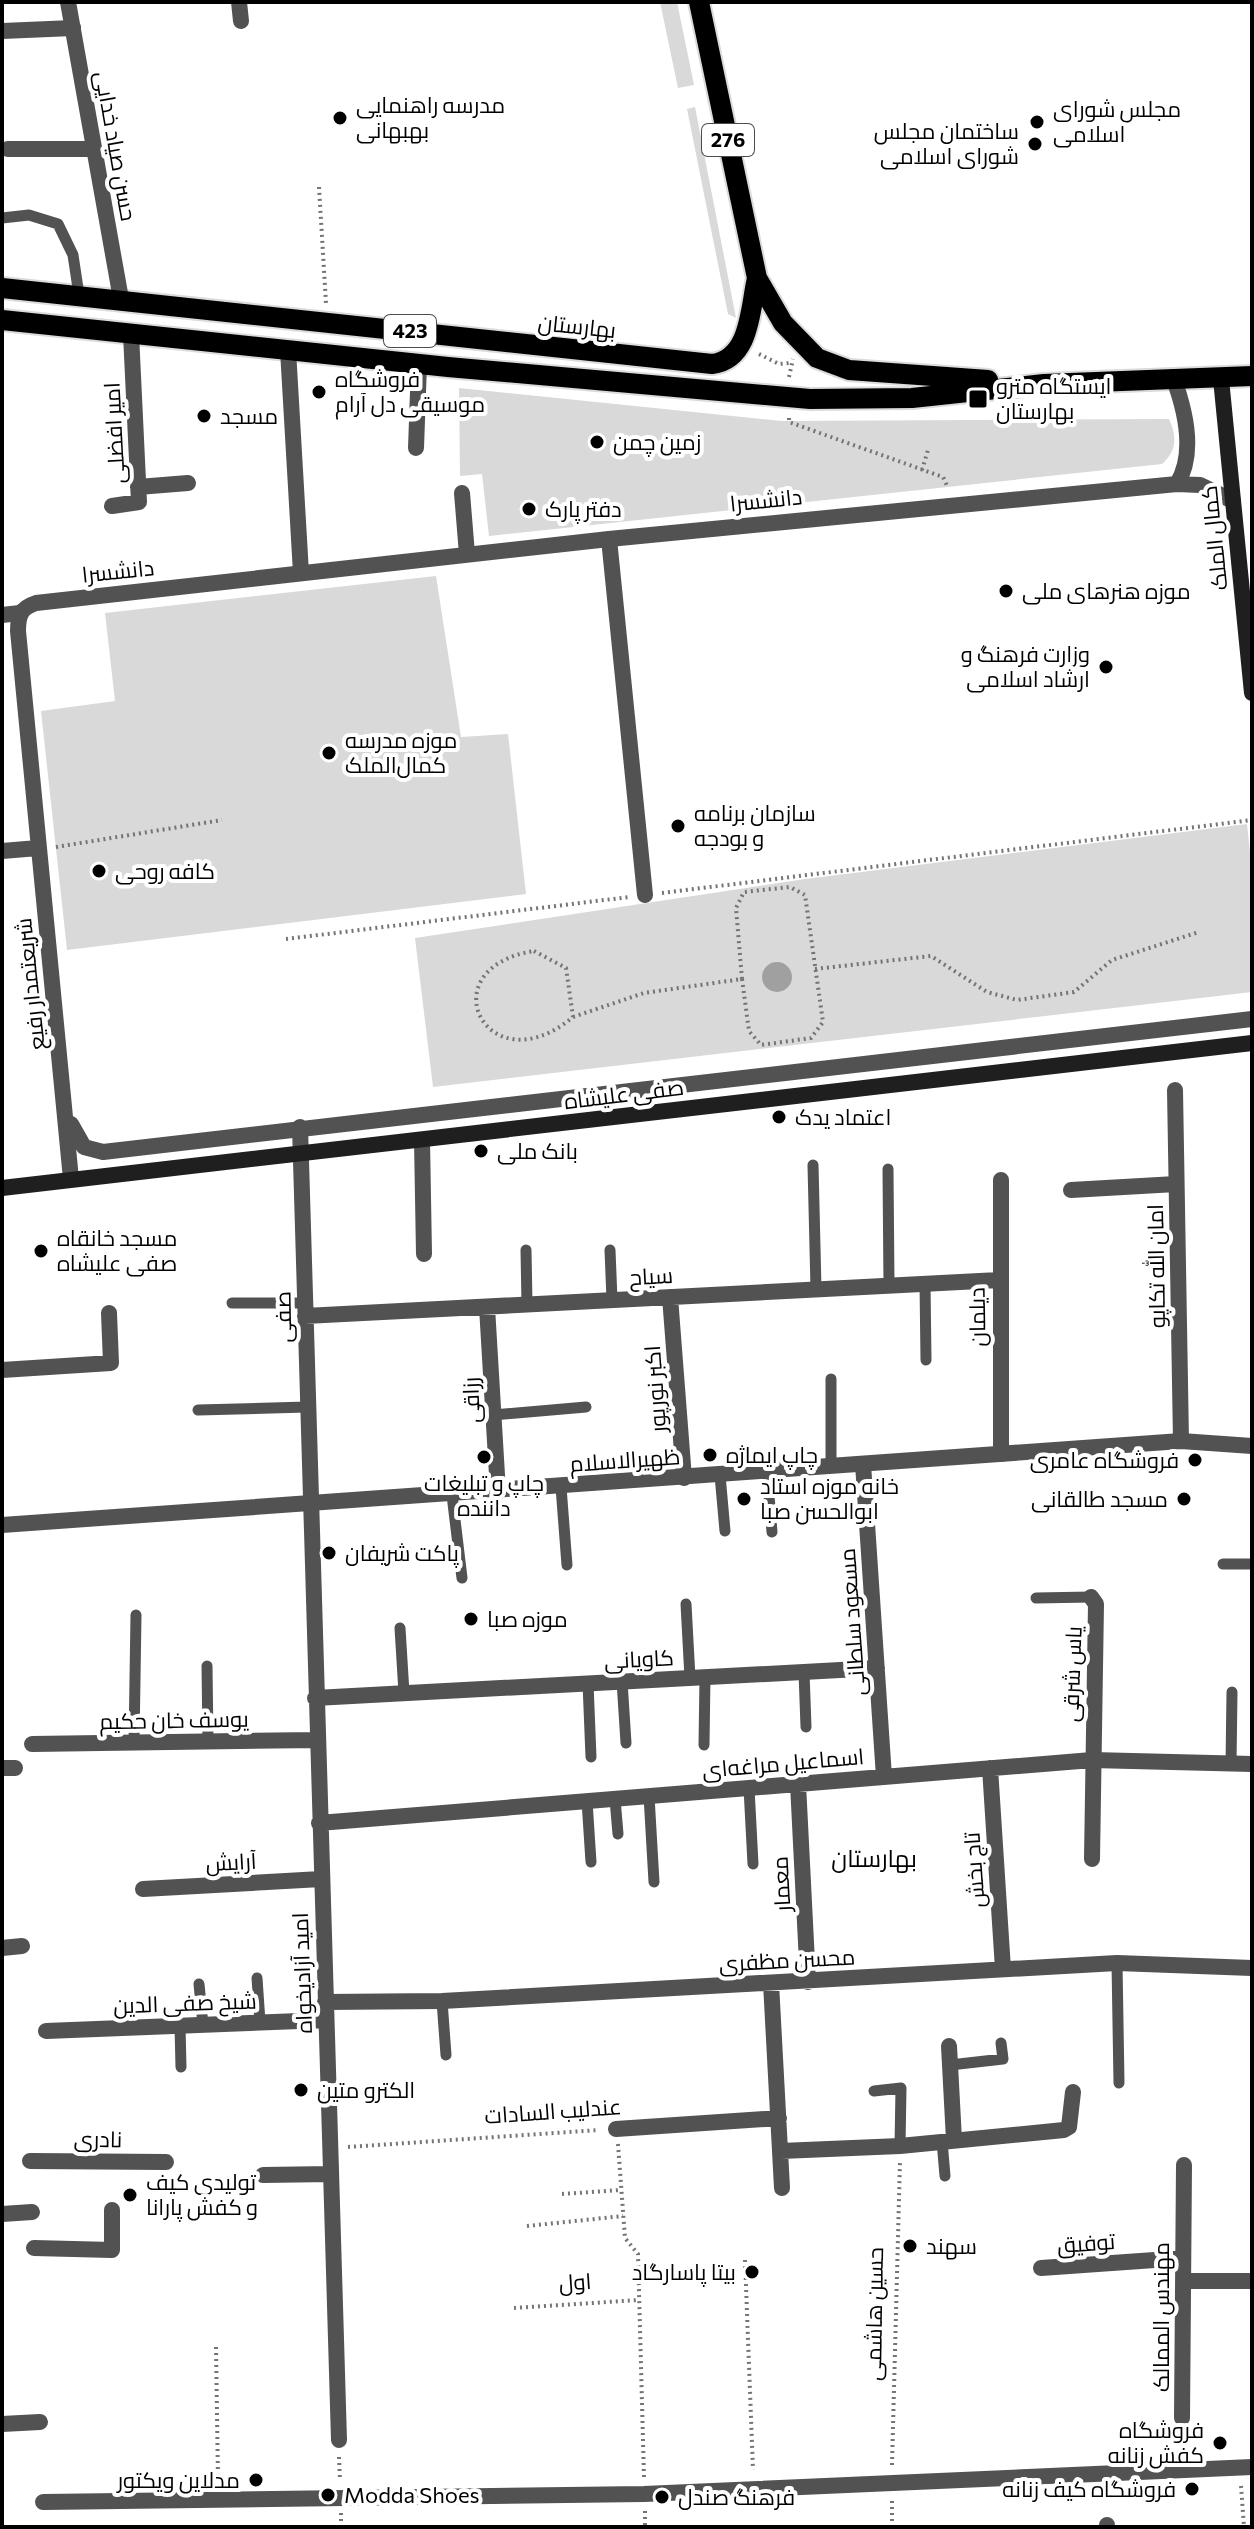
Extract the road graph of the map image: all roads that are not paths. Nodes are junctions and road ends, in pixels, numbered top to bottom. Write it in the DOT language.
graph roads {
  1 [pos="68,2"];
  2 [pos="239,2"];
  3 [pos="699,2"];
  4 [pos="241,21"];
  5 [pos="73,28"];
  6 [pos="2,31"];
  7 [pos="8,149"];
  8 [pos="94,149"];
  9 [pos="2,218"];
  10 [pos="757,278"];
  11 [pos="2,288"];
  12 [pos="79,295"];
  13 [pos="121,299"];
  14 [pos="2,320"];
  15 [pos="131,334"];
  16 [pos="288,350"];
  17 [pos="419,364"];
  18 [pos="1252,376"];
  19 [pos="1173,377"];
  20 [pos="1221,379"];
  21 [pos="1044,384"];
  22 [pos="416,448"];
  23 [pos="188,483"];
  24 [pos="1177,484"];
  25 [pos="138,487"];
  26 [pos="462,493"];
  27 [pos="1233,501"];
  28 [pos="112,506"];
  29 [pos="609,539"];
  30 [pos="467,554"];
  31 [pos="301,573"];
  32 [pos="20,613"];
  33 [pos="2,615"];
  34 [pos="1252,693"];
  35 [pos="38,848"];
  36 [pos="2,851"];
  37 [pos="645,895"];
  38 [pos="1252,1019"];
  39 [pos="1252,1043"];
  40 [pos="1175,1090"];
  41 [pos="66,1111"];
  42 [pos="300,1127"];
  43 [pos="422,1140"];
  44 [pos="301,1153"];
  45 [pos="813,1165"];
  46 [pos="888,1169"];
  47 [pos="71,1179"];
  48 [pos="1001,1180"];
  49 [pos="1176,1184"];
  50 [pos="2,1188"];
  51 [pos="1071,1190"];
  52 [pos="526,1250"];
  53 [pos="610,1250"];
  54 [pos="424,1254"];
  55 [pos="999,1280"];
  56 [pos="925,1283"];
  57 [pos="889,1285"];
  58 [pos="816,1289"];
  59 [pos="670,1297"];
  60 [pos="612,1300"];
  61 [pos="232,1303"];
  62 [pos="527,1304"];
  63 [pos="487,1307"];
  64 [pos="305,1310"];
  65 [pos="109,1313"];
  66 [pos="926,1360"];
  67 [pos="2,1370"];
  68 [pos="831,1379"];
  69 [pos="307,1407"];
  70 [pos="586,1407"];
  71 [pos="198,1410"];
  72 [pos="493,1415"];
  73 [pos="1181,1441"];
  74 [pos="1252,1446"];
  75 [pos="1001,1454"];
  76 [pos="863,1464"];
  77 [pos="831,1467"];
  78 [pos="767,1472"];
  79 [pos="720,1475"];
  80 [pos="684,1478"];
  81 [pos="561,1487"];
  82 [pos="498,1492"];
  83 [pos="452,1495"];
  84 [pos="309,1506"];
  85 [pos="2,1525"];
  86 [pos="725,1531"];
  87 [pos="772,1532"];
  88 [pos="1223,1564"];
  89 [pos="1252,1564"];
  90 [pos="567,1565"];
  91 [pos="462,1578"];
  92 [pos="1091,1597"];
  93 [pos="1036,1598"];
  94 [pos="686,1604"];
  95 [pos="136,1615"];
  96 [pos="400,1628"];
  97 [pos="207,1666"];
  98 [pos="877,1668"];
  99 [pos="804,1672"];
  100 [pos="697,1677"];
  101 [pos="622,1681"];
  102 [pos="588,1683"];
  103 [pos="1232,1692"];
  104 [pos="404,1693"];
  105 [pos="315,1698"];
  106 [pos="806,1727"];
  107 [pos="316,1740"];
  108 [pos="208,1742"];
  109 [pos="134,1743"];
  110 [pos="626,1743"];
  111 [pos="32,1744"];
  112 [pos="704,1745"];
  113 [pos="591,1757"];
  114 [pos="1092,1760"];
  115 [pos="1231,1764"];
  116 [pos="1252,1764"];
  117 [pos="990,1768"];
  118 [pos="884,1777"];
  119 [pos="798,1784"];
  120 [pos="749,1788"];
  121 [pos="649,1796"];
  122 [pos="615,1799"];
  123 [pos="587,1801"];
  124 [pos="319,1823"];
  125 [pos="618,1834"];
  126 [pos="1092,1859"];
  127 [pos="591,1862"];
  128 [pos="753,1864"];
  129 [pos="321,1879"];
  130 [pos="654,1882"];
  131 [pos="143,1889"];
  132 [pos="22,1946"];
  133 [pos="2,1948"];
  134 [pos="1117,1963"];
  135 [pos="1252,1968"];
  136 [pos="1003,1969"];
  137 [pos="257,1978"];
  138 [pos="808,1982"];
  139 [pos="771,1983"];
  140 [pos="199,1984"];
  141 [pos="442,2001"];
  142 [pos="325,2011"];
  143 [pos="260,2022"];
  144 [pos="203,2025"];
  145 [pos="180,2026"];
  146 [pos="46,2031"];
  147 [pos="1001,2043"];
  148 [pos="949,2046"];
  149 [pos="446,2055"];
  150 [pos="950,2065"];
  151 [pos="181,2067"];
  152 [pos="1119,2083"];
  153 [pos="874,2091"];
  154 [pos="1073,2092"];
  155 [pos="779,2118"];
  156 [pos="616,2129"];
  157 [pos="948,2140"];
  158 [pos="900,2146"];
  159 [pos="781,2151"];
  160 [pos="30,2161"];
  161 [pos="166,2162"];
  162 [pos="1184,2165"];
  163 [pos="331,2174"];
  164 [pos="263,2175"];
  165 [pos="945,2176"];
  166 [pos="782,2188"];
  167 [pos="112,2210"];
  168 [pos="32,2212"];
  169 [pos="2,2214"];
  170 [pos="34,2248"];
  171 [pos="1183,2258"];
  172 [pos="1041,2268"];
  173 [pos="1183,2281"];
  174 [pos="1252,2281"];
  175 [pos="1182,2418"];
  176 [pos="40,2422"];
  177 [pos="2,2424"];
  178 [pos="339,2440"];
  179 [pos="1246,2467"];
  180 [pos="43,2502"];
  1 -- 5 [label="street, حسن صیاد خدایی"];
  2 -- 4 [label="street"];
  3 -- 10 [label="main road, 276"];
  5 -- 6 [label="street"];
  5 -- 8 [label="street, حسن صیاد خدایی"];
  7 -- 8 [label="street"];
  8 -- 13 [label="street, حسن صیاد خدایی"];
  9 -- 12 [label="lane"];
  10 -- 13 [label="main road, بهارستان / 423"];
  10 -- 21 [label="main road"];
  11 -- 12 [label="main road, بهارستان / 423"];
  12 -- 13 [label="main road, بهارستان / 423"];
  14 -- 15 [label="main road, 423"];
  15 -- 16 [label="main road, 423"];
  15 -- 25 [label="street, امیر افضلی"];
  16 -- 17 [label="main road, 423"];
  16 -- 31 [label="street"];
  17 -- 21 [label="main road, 423"];
  17 -- 22 [label="street"];
  18 -- 20 [label="main road, 423"];
  19 -- 20 [label="main road, 423"];
  19 -- 21 [label="main road, 423"];
  19 -- 24 [label="street"];
  20 -- 27 [label="main road, کمال الملک"];
  23 -- 25 [label="street"];
  24 -- 27 [label="street, دانشسرا"];
  24 -- 29 [label="street, دانشسرا"];
  25 -- 28 [label="street, امیر افضلی"];
  26 -- 30 [label="street"];
  27 -- 34 [label="main road, کمال الملک"];
  29 -- 30 [label="street, دانشسرا"];
  29 -- 37 [label="street"];
  30 -- 31 [label="street, دانشسرا"];
  31 -- 32 [label="street, دانشسرا"];
  32 -- 33 [label="street"];
  32 -- 35 [label="street, شریعتمدار رفیع"];
  35 -- 36 [label="street"];
  35 -- 41 [label="street, شریعتمدار رفیع"];
  38 -- 42 [label="street, صفی علیشاه"];
  39 -- 43 [label="main road, صفی علیشاه"];
  40 -- 49 [label="street, امان الله تکاپو"];
  41 -- 42 [label="street, صفی علیشاه"];
  41 -- 47 [label="street, شریعتمدار رفیع"];
  42 -- 44 [label="street, صفی"];
  43 -- 44 [label="main road, صفی علیشاه"];
  43 -- 54 [label="street"];
  44 -- 47 [label="main road, صفی علیشاه"];
  44 -- 64 [label="street, صفی"];
  45 -- 58 [label="lane"];
  46 -- 57 [label="lane"];
  47 -- 50 [label="main road, صفی علیشاه"];
  48 -- 55 [label="street, دیلمان"];
  49 -- 51 [label="street"];
  49 -- 73 [label="street, امان الله تکاپو"];
  52 -- 62 [label="lane"];
  53 -- 60 [label="lane"];
  55 -- 56 [label="street, سیاح"];
  55 -- 75 [label="street, دیلمان"];
  56 -- 57 [label="street, سیاح"];
  56 -- 66 [label="lane"];
  57 -- 58 [label="street, سیاح"];
  58 -- 59 [label="street, سیاح"];
  59 -- 60 [label="street, سیاح"];
  59 -- 80 [label="street, اکبر نورپور"];
  60 -- 62 [label="street, سیاح"];
  61 -- 64 [label="lane"];
  62 -- 63 [label="street, سیاح"];
  63 -- 64 [label="street, سیاح"];
  63 -- 72 [label="street, رزاقی"];
  64 -- 69 [label="street, صفی"];
  65 -- 67 [label="street"];
  68 -- 77 [label="lane"];
  69 -- 71 [label="lane"];
  69 -- 84 [label="street, صفی"];
  70 -- 72 [label="lane"];
  72 -- 82 [label="street, رزاقی"];
  73 -- 74 [label="street, ظهیرالاسلام"];
  73 -- 75 [label="street, ظهیرالاسلام"];
  75 -- 76 [label="street, ظهیرالاسلام"];
  76 -- 77 [label="street, ظهیرالاسلام"];
  76 -- 98 [label="street, مسعود سلطانی"];
  77 -- 78 [label="street, ظهیرالاسلام"];
  78 -- 79 [label="street, ظهیرالاسلام"];
  78 -- 87 [label="lane"];
  79 -- 80 [label="street, ظهیرالاسلام"];
  79 -- 86 [label="lane"];
  80 -- 81 [label="street, ظهیرالاسلام"];
  81 -- 82 [label="street, ظهیرالاسلام"];
  81 -- 90 [label="lane"];
  82 -- 83 [label="street, ظهیرالاسلام"];
  83 -- 84 [label="street, ظهیرالاسلام"];
  83 -- 91 [label="lane"];
  84 -- 85 [label="street, ظهیرالاسلام"];
  84 -- 105 [label="street, امید آزادیخواه"];
  88 -- 89 [label="lane"];
  92 -- 93 [label="lane, یاس شرقی"];
  92 -- 114 [label="street, یاس شرقی"];
  94 -- 100 [label="lane"];
  95 -- 109 [label="lane"];
  96 -- 104 [label="lane"];
  97 -- 108 [label="lane"];
  98 -- 99 [label="street, کاویانی"];
  98 -- 118 [label="street, مسعود سلطانی"];
  99 -- 100 [label="street, کاویانی"];
  99 -- 106 [label="lane"];
  100 -- 101 [label="street, کاویانی"];
  100 -- 112 [label="lane"];
  101 -- 102 [label="street, کاویانی"];
  101 -- 110 [label="lane"];
  102 -- 104 [label="street, کاویانی"];
  102 -- 113 [label="lane"];
  103 -- 115 [label="lane"];
  104 -- 105 [label="street, کاویانی"];
  105 -- 107 [label="street, امید آزادیخواه"];
  107 -- 108 [label="street, یوسف خان حکیم"];
  107 -- 124 [label="street, امید آزادیخواه"];
  108 -- 109 [label="street, یوسف خان حکیم"];
  109 -- 111 [label="street, یوسف خان حکیم"];
  114 -- 115 [label="street, اسماعیل مراغه‌ای"];
  114 -- 117 [label="street, اسماعیل مراغه‌ای"];
  114 -- 126 [label="street, یاس شرقی"];
  115 -- 116 [label="street, اسماعیل مراغه‌ای"];
  117 -- 118 [label="street, اسماعیل مراغه‌ای"];
  117 -- 136 [label="street, تاج بخش"];
  118 -- 119 [label="street, اسماعیل مراغه‌ای"];
  119 -- 120 [label="street, اسماعیل مراغه‌ای"];
  119 -- 138 [label="street, معمار"];
  120 -- 121 [label="street, اسماعیل مراغه‌ای"];
  120 -- 128 [label="lane"];
  121 -- 122 [label="street, اسماعیل مراغه‌ای"];
  121 -- 130 [label="lane"];
  122 -- 123 [label="street, اسماعیل مراغه‌ای"];
  122 -- 125 [label="lane"];
  123 -- 124 [label="street, اسماعیل مراغه‌ای"];
  123 -- 127 [label="lane"];
  124 -- 129 [label="street, امید آزادیخواه"];
  129 -- 131 [label="street, آرایش"];
  129 -- 142 [label="street, امید آزادیخواه"];
  132 -- 133 [label="street"];
  134 -- 135 [label="street, محسن مظفری"];
  134 -- 136 [label="street, محسن مظفری"];
  134 -- 152 [label="lane"];
  136 -- 138 [label="street, محسن مظفری"];
  137 -- 143 [label="lane"];
  138 -- 139 [label="street, محسن مظفری"];
  139 -- 141 [label="street, محسن مظفری"];
  139 -- 155 [label="street"];
  140 -- 144 [label="lane"];
  141 -- 142 [label="street, محسن مظفری"];
  141 -- 149 [label="lane"];
  142 -- 143 [label="street, شیخ صفی الدین"];
  142 -- 163 [label="street, امید آزادیخواه"];
  143 -- 144 [label="street, شیخ صفی الدین"];
  144 -- 145 [label="street, شیخ صفی الدین"];
  145 -- 146 [label="street, شیخ صفی الدین"];
  145 -- 151 [label="lane"];
  147 -- 150 [label="lane"];
  148 -- 150 [label="street"];
  150 -- 157 [label="street"];
  153 -- 158 [label="lane"];
  154 -- 157 [label="street"];
  155 -- 156 [label="street, عندلیب السادات"];
  155 -- 159 [label="street"];
  157 -- 158 [label="street"];
  157 -- 165 [label="lane"];
  158 -- 159 [label="street"];
  159 -- 166 [label="street"];
  160 -- 161 [label="street, نادری"];
  162 -- 171 [label="street, مهندس‌ الممالک"];
  163 -- 164 [label="street"];
  163 -- 178 [label="street, امید آزادیخواه"];
  167 -- 170 [label="street"];
  168 -- 169 [label="street"];
  171 -- 172 [label="street, توفیق"];
  171 -- 173 [label="street, مهندس‌ الممالک"];
  173 -- 174 [label="street"];
  173 -- 175 [label="street, مهندس‌ الممالک"];
  176 -- 177 [label="street"];
  179 -- 180 [label="street"];
}
